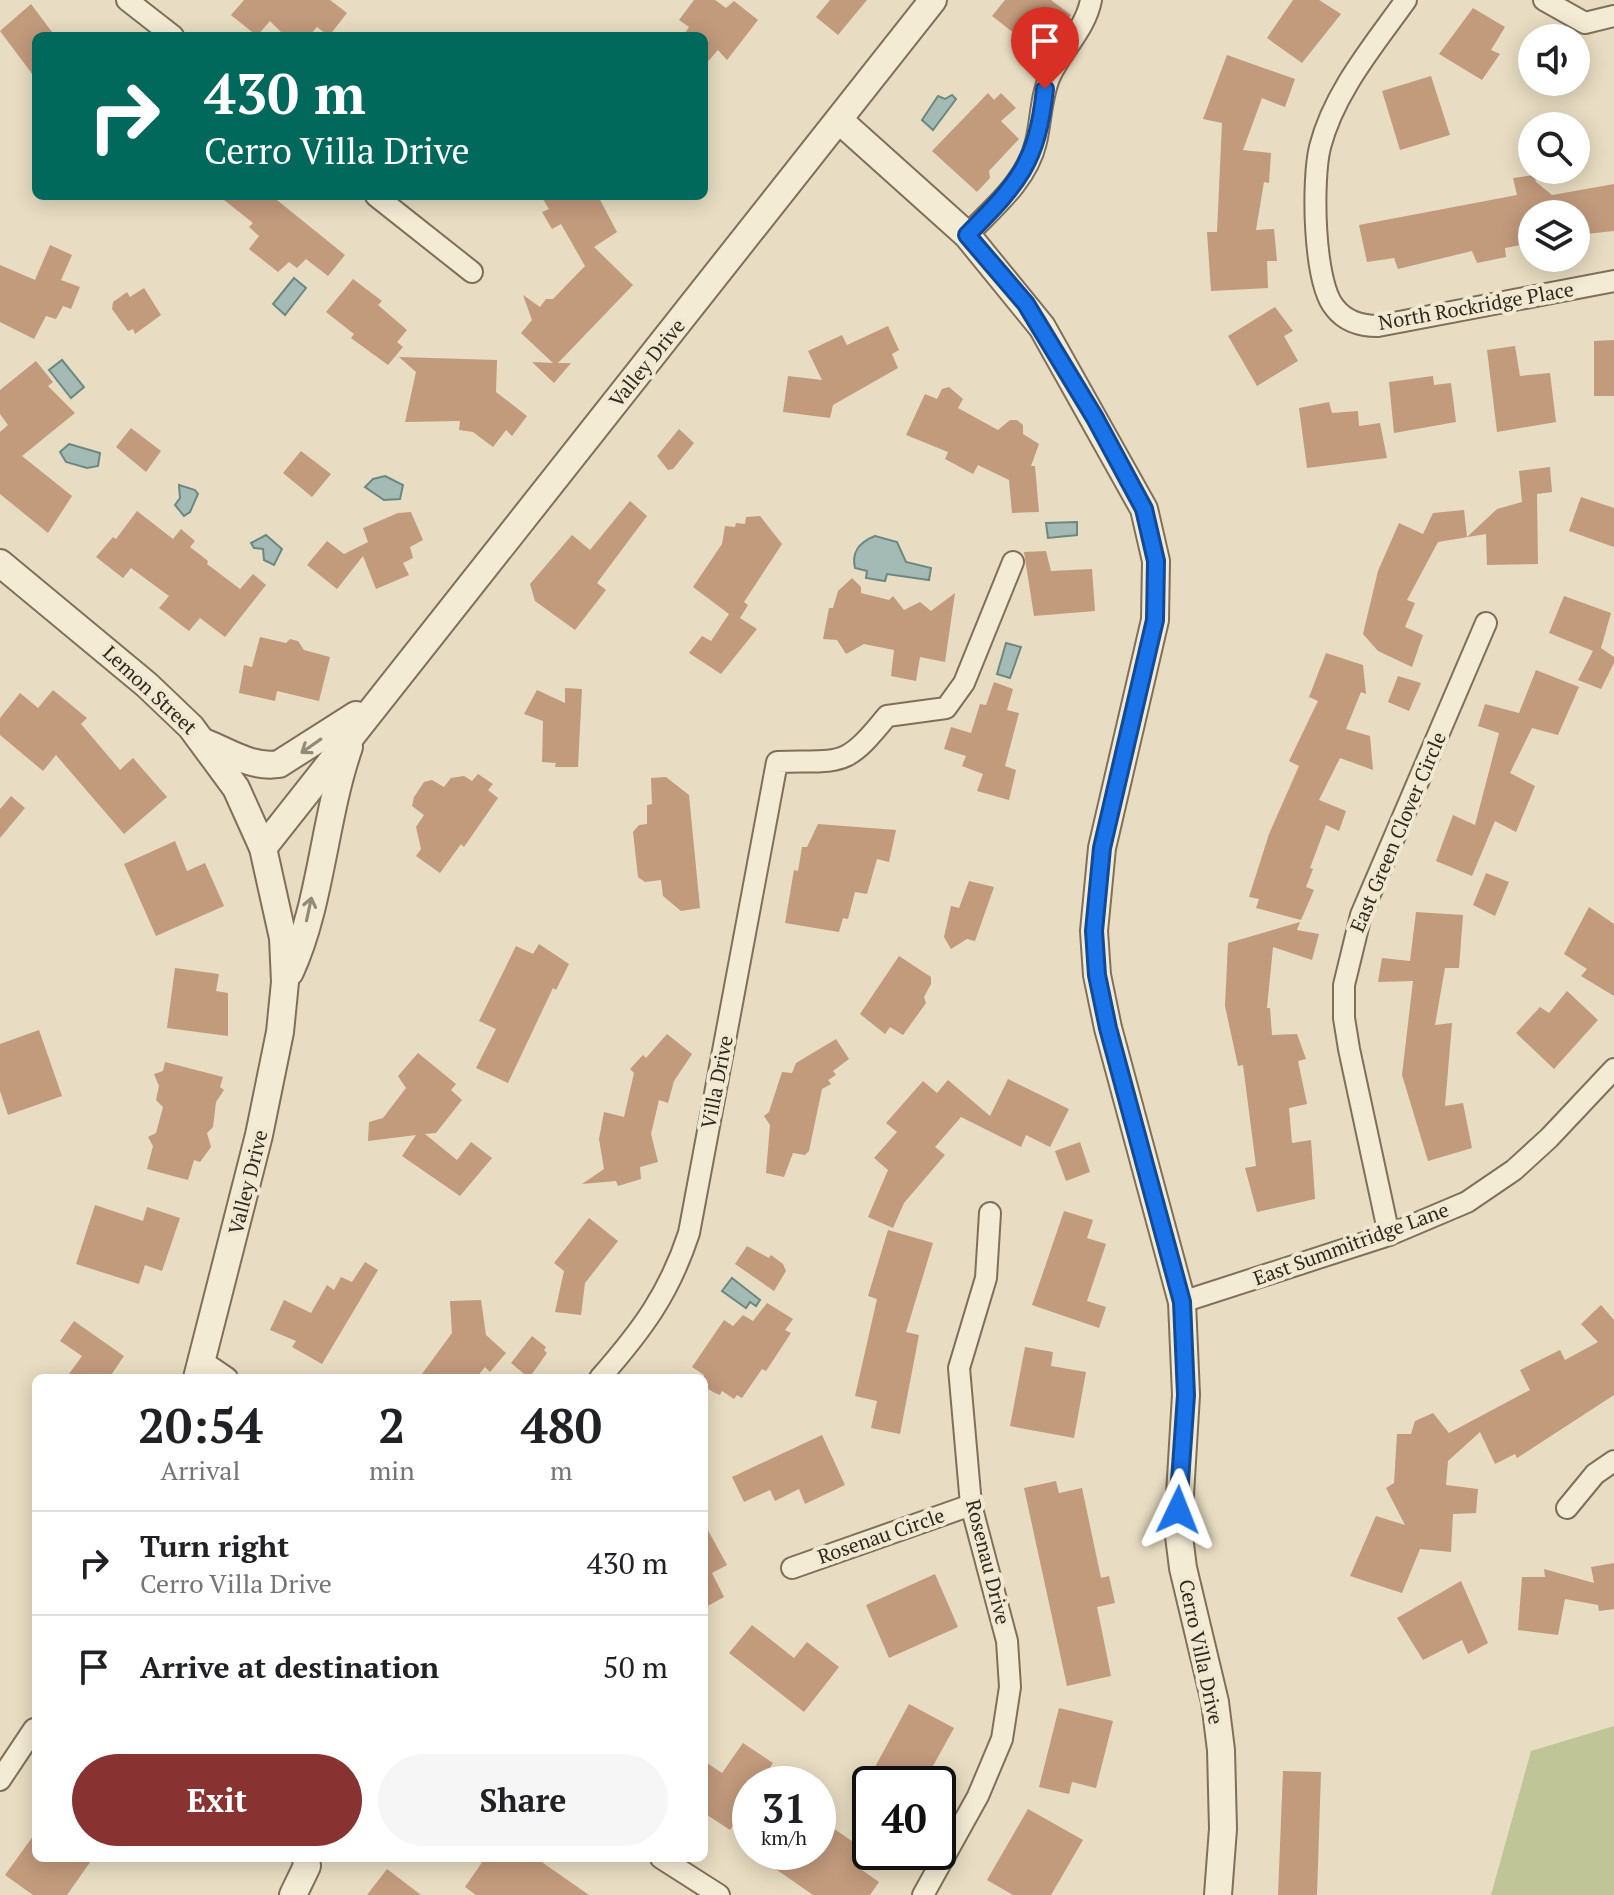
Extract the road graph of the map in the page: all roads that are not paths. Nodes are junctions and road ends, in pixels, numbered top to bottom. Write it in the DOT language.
graph roads {
  1 [pos="127,0"];
  2 [pos="933,0"];
  3 [pos="1091,0"];
  4 [pos="1406,0"];
  5 [pos="1544,0"];
  6 [pos="1614,16"];
  7 [pos="168,32"];
  8 [pos="840,121"];
  9 [pos="381,200"];
  10 [pos="967,235"];
  11 [pos="472,272"];
  12 [pos="1614,281"];
  13 [pos="1013,562"];
  14 [pos="0,563"];
  15 [pos="1486,623"];
  16 [pos="375,702"];
  17 [pos="358,725"];
  18 [pos="205,742"];
  19 [pos="263,848"];
  20 [pos="285,982"];
  21 [pos="1614,1069"];
  22 [pos="990,1213"];
  23 [pos="1389,1235"];
  24 [pos="1182,1302"];
  25 [pos="199,1370"];
  26 [pos="603,1374"];
  27 [pos="1614,1461"];
  28 [pos="971,1505"];
  29 [pos="1567,1508"];
  30 [pos="792,1568"];
  31 [pos="32,1732"];
  32 [pos="0,1780"];
  33 [pos="306,1862"];
  34 [pos="667,1862"];
  35 [pos="293,1895"];
  36 [pos="719,1895"];
  37 [pos="923,1895"];
  38 [pos="1218,1895"];
  1 -- 7 [label="street"];
  2 -- 8 [label="street, Valley Drive"];
  3 -- 10 [label="street"];
  4 -- 12 [label="street, North Rockridge Place"];
  5 -- 6 [label="street"];
  8 -- 10 [label="street, Cerro Villa Drive"];
  8 -- 16 [label="street, Valley Drive"];
  9 -- 11 [label="street"];
  10 -- 24 [label="street, Cerro Villa Drive"];
  13 -- 26 [label="street, Villa Drive"];
  14 -- 18 [label="street, Lemon Street"];
  15 -- 23 [label="street, East Green Clover Circle"];
  16 -- 17 [label="street, Valley Drive"];
  16 -- 18 [label="street, one-way"];
  17 -- 19 [label="street, Valley Drive"];
  20 -- 17 [label="street, Valley Drive, one-way"];
  18 -- 19 [label="street, Lemon Street"];
  19 -- 20 [label="street, Valley Drive"];
  20 -- 25 [label="street, Valley Drive"];
  21 -- 23 [label="street, East Summitridge Lane"];
  22 -- 28 [label="street, Rosenau Drive"];
  23 -- 24 [label="street, East Summitridge Lane"];
  24 -- 38 [label="street, Cerro Villa Drive"];
  27 -- 29 [label="street"];
  28 -- 30 [label="street, Rosenau Circle"];
  28 -- 37 [label="street, Rosenau Drive"];
  31 -- 32 [label="street"];
  33 -- 35 [label="street"];
  34 -- 36 [label="street"];
}
